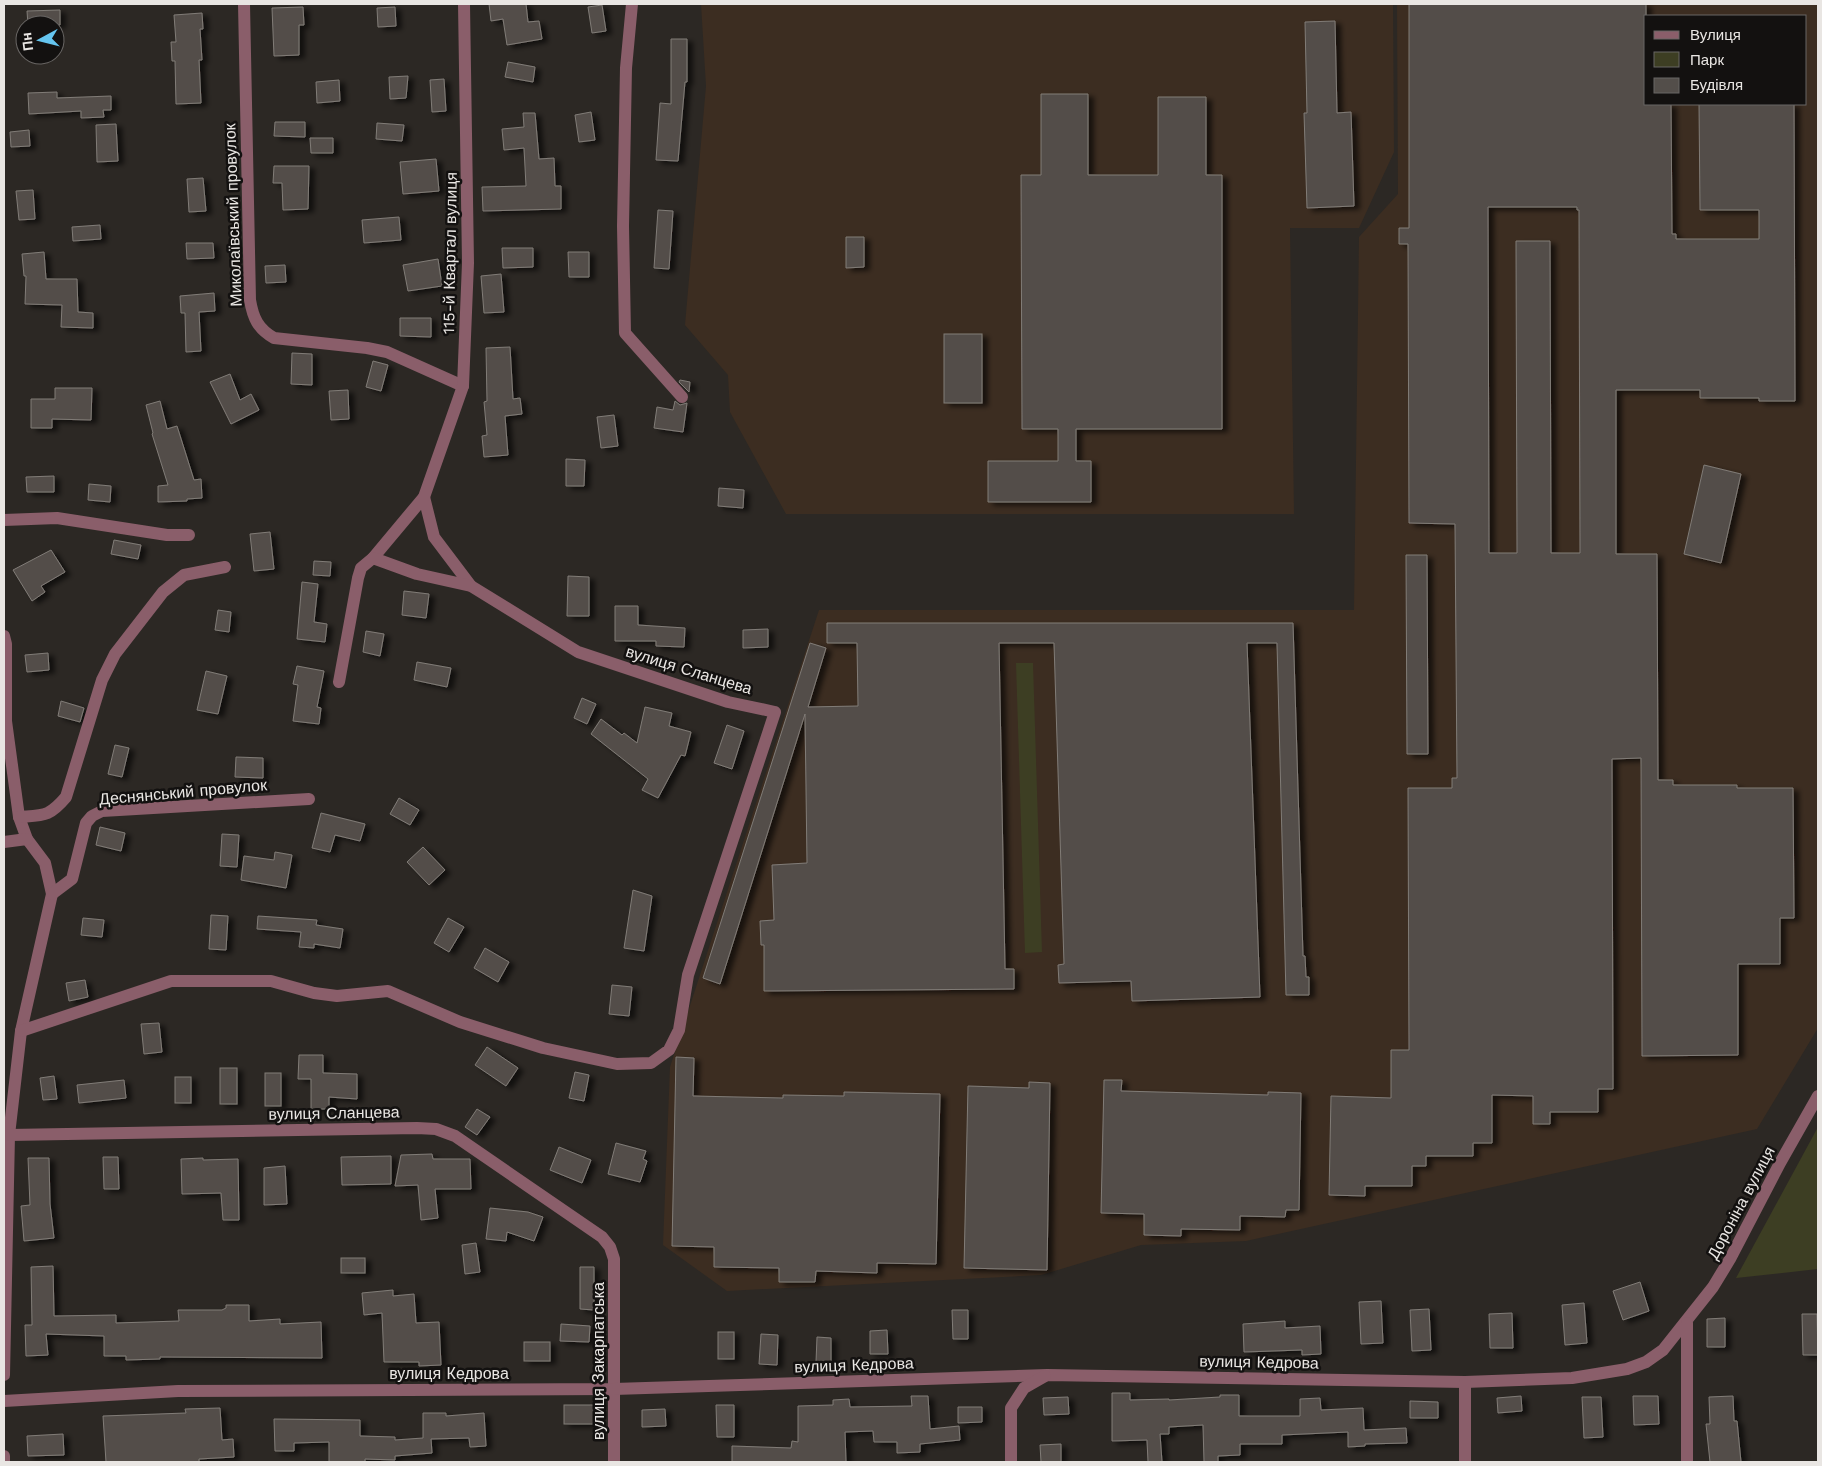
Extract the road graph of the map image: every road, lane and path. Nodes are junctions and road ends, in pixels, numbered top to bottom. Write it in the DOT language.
graph roads {
  1 [pos="244,4"];
  2 [pos="464,4"];
  3 [pos="632,4"];
  4 [pos="463,386"];
  5 [pos="682,397"];
  6 [pos="424,497"];
  7 [pos="4,520"];
  8 [pos="189,535"];
  9 [pos="373,558"];
  10 [pos="225,567"];
  11 [pos="471,586"];
  12 [pos="4,636"];
  13 [pos="339,682"];
  14 [pos="308,799"];
  15 [pos="19,817"];
  16 [pos="27,840"];
  17 [pos="4,842"];
  18 [pos="52,894"];
  19 [pos="21,1031"];
  20 [pos="1818,1096"];
  21 [pos="9,1135"];
  22 [pos="614,1259"];
  23 [pos="1687,1323"];
  24 [pos="4,1375"];
  25 [pos="1048,1375"];
  26 [pos="1465,1382"];
  27 [pos="614,1389"];
  28 [pos="4,1400"];
  29 [pos="4,1456"];
  30 [pos="4,1462"];
  31 [pos="614,1462"];
  32 [pos="1011,1462"];
  33 [pos="1464,1462"];
  34 [pos="1686,1462"];
  1 -- 4 [label="street, Миколаївський провулок"];
  2 -- 4 [label="street, 115-й Квартал вулиця"];
  3 -- 5 [label="street"];
  4 -- 6 [label="street, 115-й Квартал вулиця"];
  6 -- 9 [label="street, 115-й Квартал вулиця"];
  6 -- 11 [label="street"];
  7 -- 8 [label="street"];
  9 -- 11 [label="street, вулиця Сланцева"];
  9 -- 13 [label="street"];
  10 -- 15 [label="street"];
  11 -- 19 [label="street, вулиця Сланцева"];
  12 -- 15 [label="street"];
  14 -- 18 [label="street, Деснянський провулок"];
  15 -- 16 [label="street"];
  16 -- 17 [label="street"];
  16 -- 18 [label="street"];
  18 -- 19 [label="street"];
  19 -- 21 [label="street"];
  20 -- 23 [label="street, Дороніна вулиця"];
  21 -- 22 [label="street, вулиця Сланцева"];
  21 -- 24 [label="street"];
  22 -- 27 [label="street, вулиця Закарпатська"];
  23 -- 26 [label="street, вулиця Кедрова"];
  23 -- 34 [label="street"];
  25 -- 26 [label="street, вулиця Кедрова"];
  25 -- 27 [label="street, вулиця Кедрова"];
  25 -- 32 [label="street"];
  26 -- 33 [label="street"];
  27 -- 28 [label="street, вулиця Кедрова"];
  27 -- 31 [label="street, вулиця Закарпатська"];
  29 -- 30 [label="street"];
}
